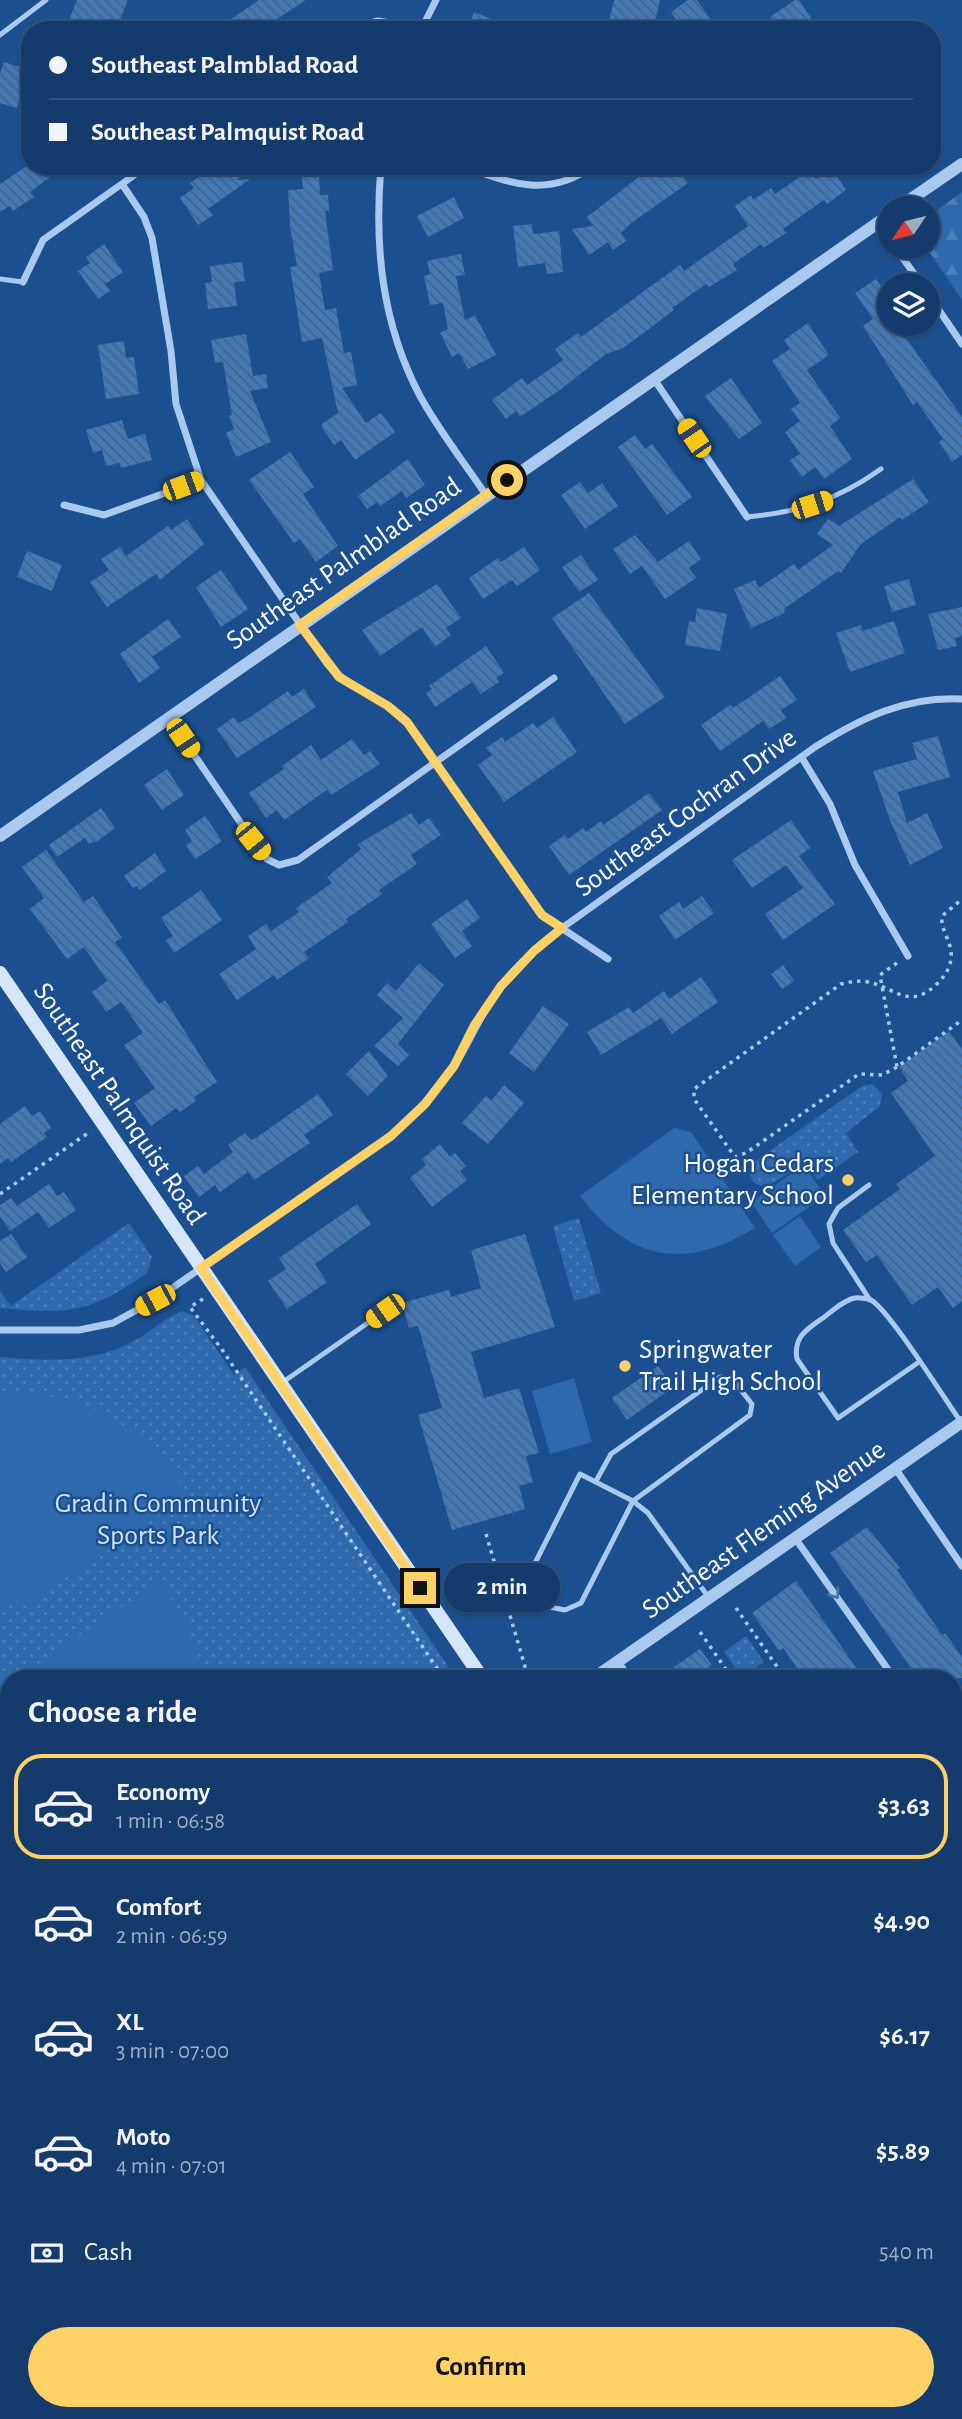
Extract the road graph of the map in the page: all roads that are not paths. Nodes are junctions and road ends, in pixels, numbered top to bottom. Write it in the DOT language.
graph roads {
  1 [pos="46,0"];
  2 [pos="436,0"];
  3 [pos="426,21"];
  4 [pos="0,35"];
  5 [pos="962,164"];
  6 [pos="134,175"];
  7 [pos="380,175"];
  8 [pos="487,175"];
  9 [pos="577,175"];
  10 [pos="122,184"];
  11 [pos="915,196"];
  12 [pos="877,223"];
  13 [pos="0,279"];
  14 [pos="23,282"];
  15 [pos="940,311"];
  16 [pos="962,344"];
  17 [pos="653,378"];
  18 [pos="881,469"];
  19 [pos="201,480"];
  20 [pos="486,495"];
  21 [pos="64,505"];
  22 [pos="747,517"];
  23 [pos="300,625"];
  24 [pos="554,678"];
  25 [pos="962,699"];
  26 [pos="169,717"];
  27 [pos="802,758"];
  28 [pos="435,761"];
  29 [pos="0,836"];
  30 [pos="562,928"];
  31 [pos="908,956"];
  32 [pos="608,959"];
  33 [pos="0,973"];
  34 [pos="869,1185"];
  35 [pos="201,1268"];
  36 [pos="870,1300"];
  37 [pos="385,1311"];
  38 [pos="0,1330"];
  39 [pos="919,1362"];
  40 [pos="281,1384"];
  41 [pos="962,1422"];
  42 [pos="895,1468"];
  43 [pos="596,1481"];
  44 [pos="633,1501"];
  45 [pos="795,1538"];
  46 [pos="962,1566"];
  47 [pos="709,1598"];
  48 [pos="618,1662"];
  49 [pos="477,1670"];
  50 [pos="606,1670"];
  51 [pos="624,1670"];
  52 [pos="888,1670"];
  1 -- 4 [label="lane"];
  2 -- 3 [label="street"];
  5 -- 11 [label="street"];
  6 -- 10 [label="street"];
  7 -- 20 [label="street"];
  8 -- 9 [label="street"];
  10 -- 14 [label="street"];
  10 -- 19 [label="street"];
  12 -- 17 [label="street, Southeast Palmblad Road"];
  13 -- 14 [label="lane"];
  15 -- 16 [label="street"];
  17 -- 20 [label="street, Southeast Palmblad Road"];
  17 -- 22 [label="street"];
  18 -- 22 [label="lane"];
  19 -- 21 [label="street"];
  19 -- 23 [label="street"];
  20 -- 23 [label="street, Southeast Palmblad Road"];
  23 -- 26 [label="street, Southeast Palmblad Road"];
  23 -- 28 [label="street"];
  24 -- 28 [label="street"];
  25 -- 27 [label="street, Southeast Cochran Drive"];
  26 -- 28 [label="street"];
  26 -- 29 [label="street, Southeast Palmblad Road"];
  27 -- 30 [label="street, Southeast Cochran Drive"];
  27 -- 31 [label="street"];
  28 -- 30 [label="street"];
  30 -- 32 [label="street"];
  30 -- 35 [label="street, Southeast Cochran Drive"];
  33 -- 35 [label="main road, Southeast Palmquist Road"];
  34 -- 36 [label="lane"];
  35 -- 38 [label="street, Southeast Cochran Drive"];
  35 -- 40 [label="main road, Southeast Palmquist Road"];
  36 -- 39 [label="lane"];
  36 -- 39 [label="lane"];
  37 -- 40 [label="lane"];
  39 -- 41 [label="lane"];
  40 -- 49 [label="main road, Southeast Palmquist Road"];
  41 -- 42 [label="street, Southeast Fleming Avenue"];
  42 -- 45 [label="street, Southeast Fleming Avenue"];
  42 -- 46 [label="street"];
  43 -- 44 [label="lane"];
  43 -- 44 [label="lane"];
  43 -- 44 [label="lane"];
  44 -- 47 [label="lane"];
  45 -- 47 [label="street, Southeast Fleming Avenue"];
  45 -- 52 [label="street, one-way"];
  47 -- 48 [label="street, Southeast Fleming Avenue"];
  48 -- 50 [label="street, Southeast Fleming Avenue"];
  48 -- 51 [label="street"];
}
